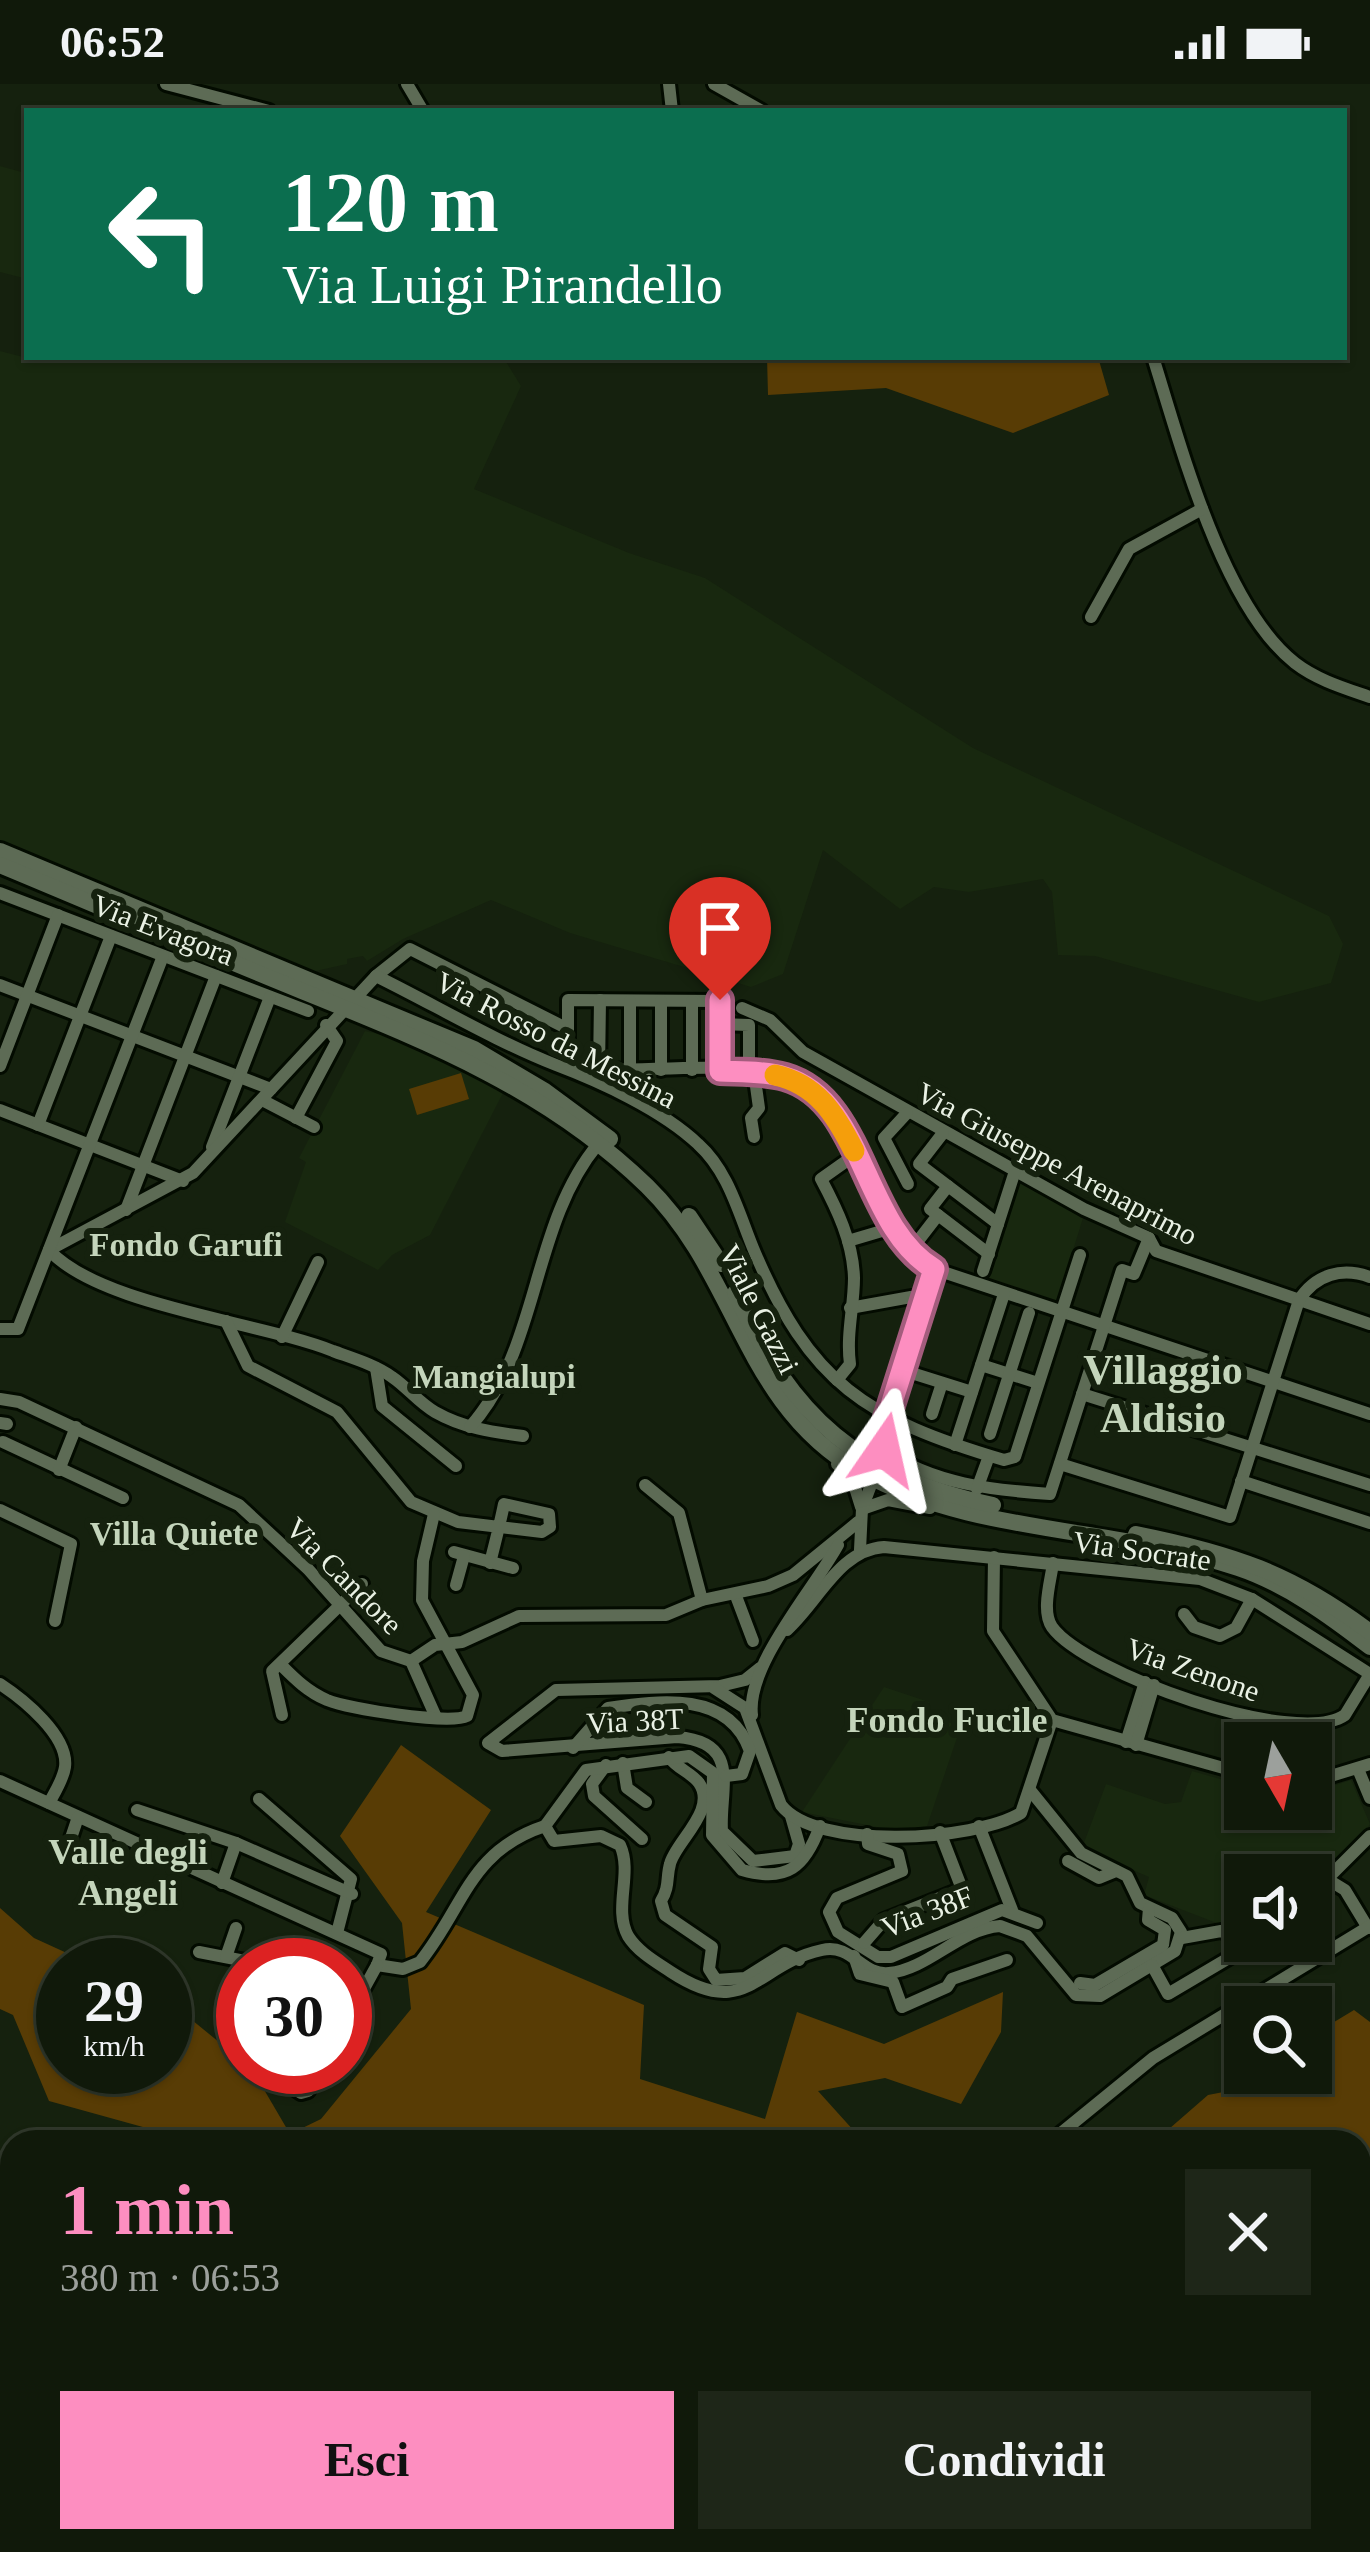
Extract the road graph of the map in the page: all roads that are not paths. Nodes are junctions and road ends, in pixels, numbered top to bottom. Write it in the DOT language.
graph roads {
  1 [pos="166,84"];
  2 [pos="714,84"];
  3 [pos="188,87"];
  4 [pos="259,108"];
  5 [pos="757,108"];
  6 [pos="1154,360"];
  7 [pos="1202,509"];
  8 [pos="1091,617"];
  9 [pos="1370,697"];
  10 [pos="0,851"];
  11 [pos="0,865"];
  12 [pos="3,894"];
  13 [pos="0,910"];
  14 [pos="58,915"];
  15 [pos="111,936"];
  16 [pos="163,956"];
  17 [pos="216,976"];
  18 [pos="376,976"];
  19 [pos="0,986"];
  20 [pos="27,996"];
  21 [pos="270,997"];
  22 [pos="599,1000"];
  23 [pos="630,1000"];
  24 [pos="661,1000"];
  25 [pos="349,1001"];
  26 [pos="692,1001"];
  27 [pos="742,1008"];
  28 [pos="308,1011"];
  29 [pos="80,1016"];
  30 [pos="326,1024"];
  31 [pos="720,1024"];
  32 [pos="568,1028"];
  33 [pos="132,1036"];
  34 [pos="185,1057"];
  35 [pos="0,1066"];
  36 [pos="825,1066"];
  37 [pos="572,1069"];
  38 [pos="599,1070"];
  39 [pos="630,1070"];
  40 [pos="661,1070"];
  41 [pos="692,1070"];
  42 [pos="720,1071"];
  43 [pos="751,1072"];
  44 [pos="298,1073"];
  45 [pos="239,1077"];
  46 [pos="315,1082"];
  47 [pos="810,1090"];
  48 [pos="266,1094"];
  49 [pos="0,1110"];
  50 [pos="907,1113"];
  51 [pos="296,1118"];
  52 [pos="38,1125"];
  53 [pos="314,1127"];
  54 [pos="943,1133"];
  55 [pos="754,1137"];
  56 [pos="598,1144"];
  57 [pos="90,1145"];
  58 [pos="208,1157"];
  59 [pos="845,1162"];
  60 [pos="143,1165"];
  61 [pos="1015,1171"];
  62 [pos="183,1180"];
  63 [pos="908,1184"];
  64 [pos="948,1186"];
  65 [pos="126,1210"];
  66 [pos="938,1215"];
  67 [pos="998,1224"];
  68 [pos="892,1228"];
  69 [pos="1150,1238"];
  70 [pos="848,1241"];
  71 [pos="49,1250"];
  72 [pos="910,1250"];
  73 [pos="989,1254"];
  74 [pos="1080,1256"];
  75 [pos="319,1262"];
  76 [pos="934,1269"];
  77 [pos="983,1271"];
  78 [pos="1370,1276"];
  79 [pos="1004,1294"];
  80 [pos="911,1297"];
  81 [pos="1299,1300"];
  82 [pos="850,1308"];
  83 [pos="1061,1312"];
  84 [pos="1029,1313"];
  85 [pos="226,1321"];
  86 [pos="1370,1324"];
  87 [pos="1104,1326"];
  88 [pos="0,1329"];
  89 [pos="282,1337"];
  90 [pos="757,1339"];
  91 [pos="981,1365"];
  92 [pos="376,1368"];
  93 [pos="902,1370"];
  94 [pos="1010,1374"];
  95 [pos="837,1380"];
  96 [pos="1273,1382"];
  97 [pos="942,1383"];
  98 [pos="1038,1384"];
  99 [pos="972,1392"];
  100 [pos="1082,1394"];
  101 [pos="0,1399"];
  102 [pos="932,1414"];
  103 [pos="1370,1414"];
  104 [pos="887,1418"];
  105 [pos="76,1427"];
  106 [pos="470,1427"];
  107 [pos="990,1433"];
  108 [pos="524,1436"];
  109 [pos="3,1442"];
  110 [pos="955,1444"];
  111 [pos="1252,1448"];
  112 [pos="825,1449"];
  113 [pos="989,1456"];
  114 [pos="881,1458"];
  115 [pos="1060,1464"];
  116 [pos="456,1466"];
  117 [pos="59,1470"];
  118 [pos="1241,1481"];
  119 [pos="645,1485"];
  120 [pos="1370,1485"];
  121 [pos="977,1489"];
  122 [pos="122,1498"];
  123 [pos="959,1510"];
  124 [pos="0,1512"];
  125 [pos="434,1514"];
  126 [pos="1370,1522"];
  127 [pos="500,1524"];
  128 [pos="850,1538"];
  129 [pos="994,1557"];
  130 [pos="490,1563"];
  131 [pos="1053,1563"];
  132 [pos="513,1568"];
  133 [pos="362,1584"];
  134 [pos="456,1585"];
  135 [pos="736,1596"];
  136 [pos="1252,1599"];
  137 [pos="702,1600"];
  138 [pos="340,1606"];
  139 [pos="1184,1614"];
  140 [pos="55,1621"];
  141 [pos="1370,1632"];
  142 [pos="753,1641"];
  143 [pos="449,1644"];
  144 [pos="1370,1647"];
  145 [pos="411,1661"];
  146 [pos="281,1665"];
  147 [pos="760,1668"];
  148 [pos="1370,1674"];
  149 [pos="0,1684"];
  150 [pos="1150,1684"];
  151 [pos="706,1686"];
  152 [pos="282,1715"];
  153 [pos="435,1715"];
  154 [pos="1254,1718"];
  155 [pos="1052,1720"];
  156 [pos="752,1722"];
  157 [pos="1253,1722"];
  158 [pos="1254,1722"];
  159 [pos="1131,1743"];
  160 [pos="573,1748"];
  161 [pos="668,1757"];
  162 [pos="623,1763"];
  163 [pos="606,1765"];
  164 [pos="1224,1767"];
  165 [pos="1359,1768"];
  166 [pos="726,1777"];
  167 [pos="0,1781"];
  168 [pos="1030,1790"];
  169 [pos="1370,1798"];
  170 [pos="259,1799"];
  171 [pos="646,1802"];
  172 [pos="49,1804"];
  173 [pos="136,1810"];
  174 [pos="791,1816"];
  175 [pos="78,1817"];
  176 [pos="545,1826"];
  177 [pos="820,1826"];
  178 [pos="980,1826"];
  179 [pos="940,1832"];
  180 [pos="867,1834"];
  181 [pos="1370,1836"];
  182 [pos="642,1839"];
  183 [pos="236,1844"];
  184 [pos="65,1856"];
  185 [pos="1068,1861"];
  186 [pos="1116,1871"];
  187 [pos="222,1883"];
  188 [pos="352,1894"];
  189 [pos="1149,1908"];
  190 [pos="1012,1910"];
  191 [pos="1037,1923"];
  192 [pos="1369,1927"];
  193 [pos="236,1928"];
  194 [pos="337,1934"];
  195 [pos="1182,1937"];
  196 [pos="233,1938"];
  197 [pos="864,1943"];
  198 [pos="199,1952"];
  199 [pos="216,1955"];
  200 [pos="854,1955"];
  201 [pos="799,1960"];
  202 [pos="1007,1960"];
  203 [pos="377,1965"];
  204 [pos="1152,1965"];
  205 [pos="372,1974"];
  206 [pos="1080,1983"];
  207 [pos="1065,2130"];
  1 -- 3 [label="street"];
  2 -- 5 [label="street"];
  3 -- 4 [label="street"];
  6 -- 7 [label="street"];
  7 -- 8 [label="street"];
  7 -- 9 [label="street"];
  10 -- 25 [label="main road, Viale Gazzi"];
  11 -- 25 [label="main road, Viale Gazzi"];
  12 -- 13 [label="street"];
  12 -- 14 [label="street, Via Evagora"];
  14 -- 15 [label="street, Via Evagora"];
  14 -- 20 [label="street"];
  15 -- 16 [label="street, Via Evagora"];
  15 -- 29 [label="street"];
  16 -- 17 [label="street, Via Evagora"];
  16 -- 33 [label="street"];
  17 -- 21 [label="street, Via Evagora"];
  17 -- 34 [label="street"];
  18 -- 25 [label="street"];
  18 -- 32 [label="street"];
  18 -- 37 [label="street, Via Rosso da Messina"];
  19 -- 20 [label="street"];
  20 -- 29 [label="street"];
  20 -- 35 [label="street"];
  21 -- 28 [label="street, Via Evagora"];
  21 -- 45 [label="street"];
  22 -- 23 [label="street"];
  22 -- 32 [label="street"];
  22 -- 38 [label="street"];
  23 -- 24 [label="street"];
  23 -- 39 [label="street"];
  24 -- 26 [label="street"];
  24 -- 40 [label="street"];
  25 -- 30 [label="street"];
  25 -- 56 [label="main road, Viale Gazzi"];
  25 -- 90 [label="main road, Viale Gazzi"];
  26 -- 31 [label="street"];
  26 -- 41 [label="street"];
  27 -- 36 [label="street, Via Giuseppe Arenaprimo"];
  29 -- 33 [label="street"];
  29 -- 52 [label="street"];
  30 -- 46 [label="street"];
  30 -- 48 [label="street"];
  31 -- 42 [label="street"];
  31 -- 43 [label="street"];
  32 -- 37 [label="street"];
  33 -- 34 [label="street"];
  33 -- 57 [label="street"];
  34 -- 45 [label="street"];
  34 -- 60 [label="street"];
  36 -- 47 [label="street"];
  36 -- 50 [label="street, Via Giuseppe Arenaprimo"];
  37 -- 38 [label="street"];
  37 -- 95 [label="street, Via Rosso da Messina"];
  38 -- 39 [label="street"];
  39 -- 40 [label="street"];
  40 -- 41 [label="street"];
  41 -- 42 [label="street"];
  42 -- 43 [label="street"];
  43 -- 47 [label="street"];
  43 -- 55 [label="street"];
  44 -- 46 [label="street"];
  45 -- 48 [label="street"];
  45 -- 58 [label="street"];
  46 -- 51 [label="street"];
  47 -- 68 [label="street"];
  48 -- 51 [label="street"];
  48 -- 58 [label="street"];
  49 -- 52 [label="street"];
  50 -- 54 [label="street, Via Giuseppe Arenaprimo"];
  50 -- 63 [label="street"];
  51 -- 53 [label="street"];
  52 -- 57 [label="street"];
  54 -- 61 [label="street, Via Giuseppe Arenaprimo"];
  54 -- 64 [label="street"];
  56 -- 106 [label="street"];
  56 -- 112 [label="main road, Viale Gazzi"];
  57 -- 60 [label="street"];
  57 -- 71 [label="street"];
  58 -- 62 [label="street"];
  59 -- 70 [label="street"];
  60 -- 62 [label="street"];
  60 -- 65 [label="street"];
  61 -- 67 [label="street"];
  61 -- 69 [label="street, Via Giuseppe Arenaprimo"];
  62 -- 65 [label="street"];
  64 -- 66 [label="street"];
  64 -- 67 [label="street"];
  65 -- 71 [label="street"];
  66 -- 72 [label="street"];
  66 -- 73 [label="street"];
  67 -- 73 [label="street"];
  68 -- 70 [label="street"];
  68 -- 72 [label="street"];
  69 -- 81 [label="street, Via Giuseppe Arenaprimo"];
  69 -- 87 [label="street"];
  70 -- 82 [label="street"];
  71 -- 85 [label="street"];
  71 -- 88 [label="street"];
  72 -- 76 [label="street"];
  73 -- 77 [label="street"];
  74 -- 83 [label="street"];
  75 -- 89 [label="street"];
  76 -- 79 [label="street"];
  76 -- 93 [label="street"];
  78 -- 81 [label="street"];
  79 -- 83 [label="street"];
  79 -- 91 [label="street"];
  80 -- 82 [label="street"];
  81 -- 86 [label="street, Via Giuseppe Arenaprimo"];
  81 -- 96 [label="street"];
  82 -- 95 [label="street"];
  83 -- 87 [label="street"];
  83 -- 98 [label="street"];
  84 -- 94 [label="street"];
  85 -- 89 [label="street"];
  85 -- 125 [label="street"];
  87 -- 96 [label="street"];
  87 -- 100 [label="street"];
  89 -- 92 [label="street"];
  90 -- 114 [label="street"];
  90 -- 114 [label="main road, Viale Gazzi"];
  91 -- 94 [label="street"];
  91 -- 99 [label="street"];
  92 -- 106 [label="street"];
  92 -- 116 [label="street"];
  93 -- 97 [label="street"];
  93 -- 104 [label="street"];
  94 -- 98 [label="street"];
  94 -- 107 [label="street"];
  95 -- 104 [label="street, Via Rosso da Messina"];
  96 -- 103 [label="street"];
  96 -- 111 [label="street"];
  97 -- 99 [label="street"];
  97 -- 102 [label="street"];
  98 -- 113 [label="street, Via Rosso da Messina"];
  99 -- 110 [label="street"];
  100 -- 111 [label="street"];
  100 -- 115 [label="street"];
  101 -- 105 [label="street, Via Candore"];
  104 -- 110 [label="street, Via Rosso da Messina"];
  104 -- 114 [label="street"];
  105 -- 117 [label="street"];
  105 -- 138 [label="street, Via Candore"];
  106 -- 108 [label="street"];
  109 -- 117 [label="street"];
  110 -- 113 [label="street, Via Rosso da Messina"];
  111 -- 118 [label="street"];
  111 -- 120 [label="street"];
  112 -- 114 [label="main road, Viale Gazzi"];
  112 -- 128 [label="street"];
  113 -- 121 [label="street"];
  114 -- 121 [label="street"];
  114 -- 123 [label="main road, Viale Gazzi"];
  114 -- 128 [label="street"];
  114 -- 141 [label="main road, Viale Gazzi"];
  115 -- 118 [label="street"];
  115 -- 121 [label="street"];
  117 -- 122 [label="street"];
  118 -- 126 [label="street"];
  119 -- 137 [label="street"];
  123 -- 128 [label="street"];
  123 -- 144 [label="main road, Viale Gazzi"];
  124 -- 140 [label="street"];
  125 -- 127 [label="street"];
  125 -- 143 [label="street"];
  127 -- 127 [label="street"];
  127 -- 130 [label="street"];
  128 -- 129 [label="street, Via Socrate"];
  128 -- 135 [label="street"];
  128 -- 147 [label="street"];
  129 -- 131 [label="street, Via Socrate"];
  129 -- 155 [label="street"];
  130 -- 132 [label="street"];
  130 -- 134 [label="street"];
  131 -- 136 [label="street, Via Socrate"];
  131 -- 150 [label="street, Via Zenone"];
  133 -- 138 [label="street"];
  135 -- 137 [label="street"];
  135 -- 142 [label="street"];
  136 -- 139 [label="street"];
  136 -- 148 [label="street, Via Socrate"];
  137 -- 143 [label="street"];
  138 -- 145 [label="street, Via Candore"];
  138 -- 146 [label="street"];
  143 -- 145 [label="street"];
  143 -- 153 [label="street"];
  145 -- 153 [label="street, Via Candore"];
  146 -- 152 [label="street"];
  146 -- 153 [label="street"];
  147 -- 151 [label="street"];
  147 -- 156 [label="street"];
  148 -- 154 [label="street, Via Zenone"];
  149 -- 172 [label="street"];
  150 -- 154 [label="street, Via Zenone"];
  150 -- 159 [label="street"];
  151 -- 156 [label="street"];
  151 -- 160 [label="street, Via 38T"];
  154 -- 157 [label="street"];
  154 -- 158 [label="street"];
  155 -- 159 [label="street"];
  155 -- 168 [label="street"];
  156 -- 174 [label="street"];
  159 -- 164 [label="street"];
  160 -- 166 [label="street, Via 38T"];
  160 -- 166 [label="street"];
  161 -- 162 [label="street"];
  161 -- 177 [label="street"];
  161 -- 201 [label="street"];
  162 -- 163 [label="street"];
  162 -- 171 [label="street"];
  163 -- 176 [label="street"];
  163 -- 182 [label="street"];
  165 -- 169 [label="street"];
  166 -- 174 [label="street"];
  167 -- 172 [label="street"];
  168 -- 178 [label="street"];
  168 -- 186 [label="street"];
  170 -- 188 [label="street"];
  172 -- 175 [label="street"];
  173 -- 183 [label="street"];
  174 -- 177 [label="street"];
  175 -- 184 [label="street"];
  175 -- 187 [label="street"];
  176 -- 201 [label="street"];
  176 -- 203 [label="street"];
  177 -- 180 [label="street"];
  178 -- 179 [label="street"];
  178 -- 190 [label="street"];
  179 -- 180 [label="street"];
  179 -- 197 [label="street"];
  180 -- 197 [label="street, Via 38F"];
  181 -- 192 [label="street"];
  183 -- 187 [label="street"];
  183 -- 188 [label="street"];
  185 -- 186 [label="street"];
  186 -- 189 [label="street"];
  187 -- 194 [label="street"];
  188 -- 194 [label="street"];
  189 -- 195 [label="street"];
  189 -- 206 [label="street"];
  190 -- 191 [label="street, Via 38F"];
  190 -- 197 [label="street, Via 38F"];
  192 -- 207 [label="street"];
  193 -- 196 [label="street"];
  194 -- 203 [label="street"];
  195 -- 204 [label="street"];
  195 -- 204 [label="street"];
  198 -- 199 [label="street"];
  200 -- 201 [label="street"];
  200 -- 202 [label="street"];
  200 -- 204 [label="street"];
  203 -- 205 [label="street"];
}
